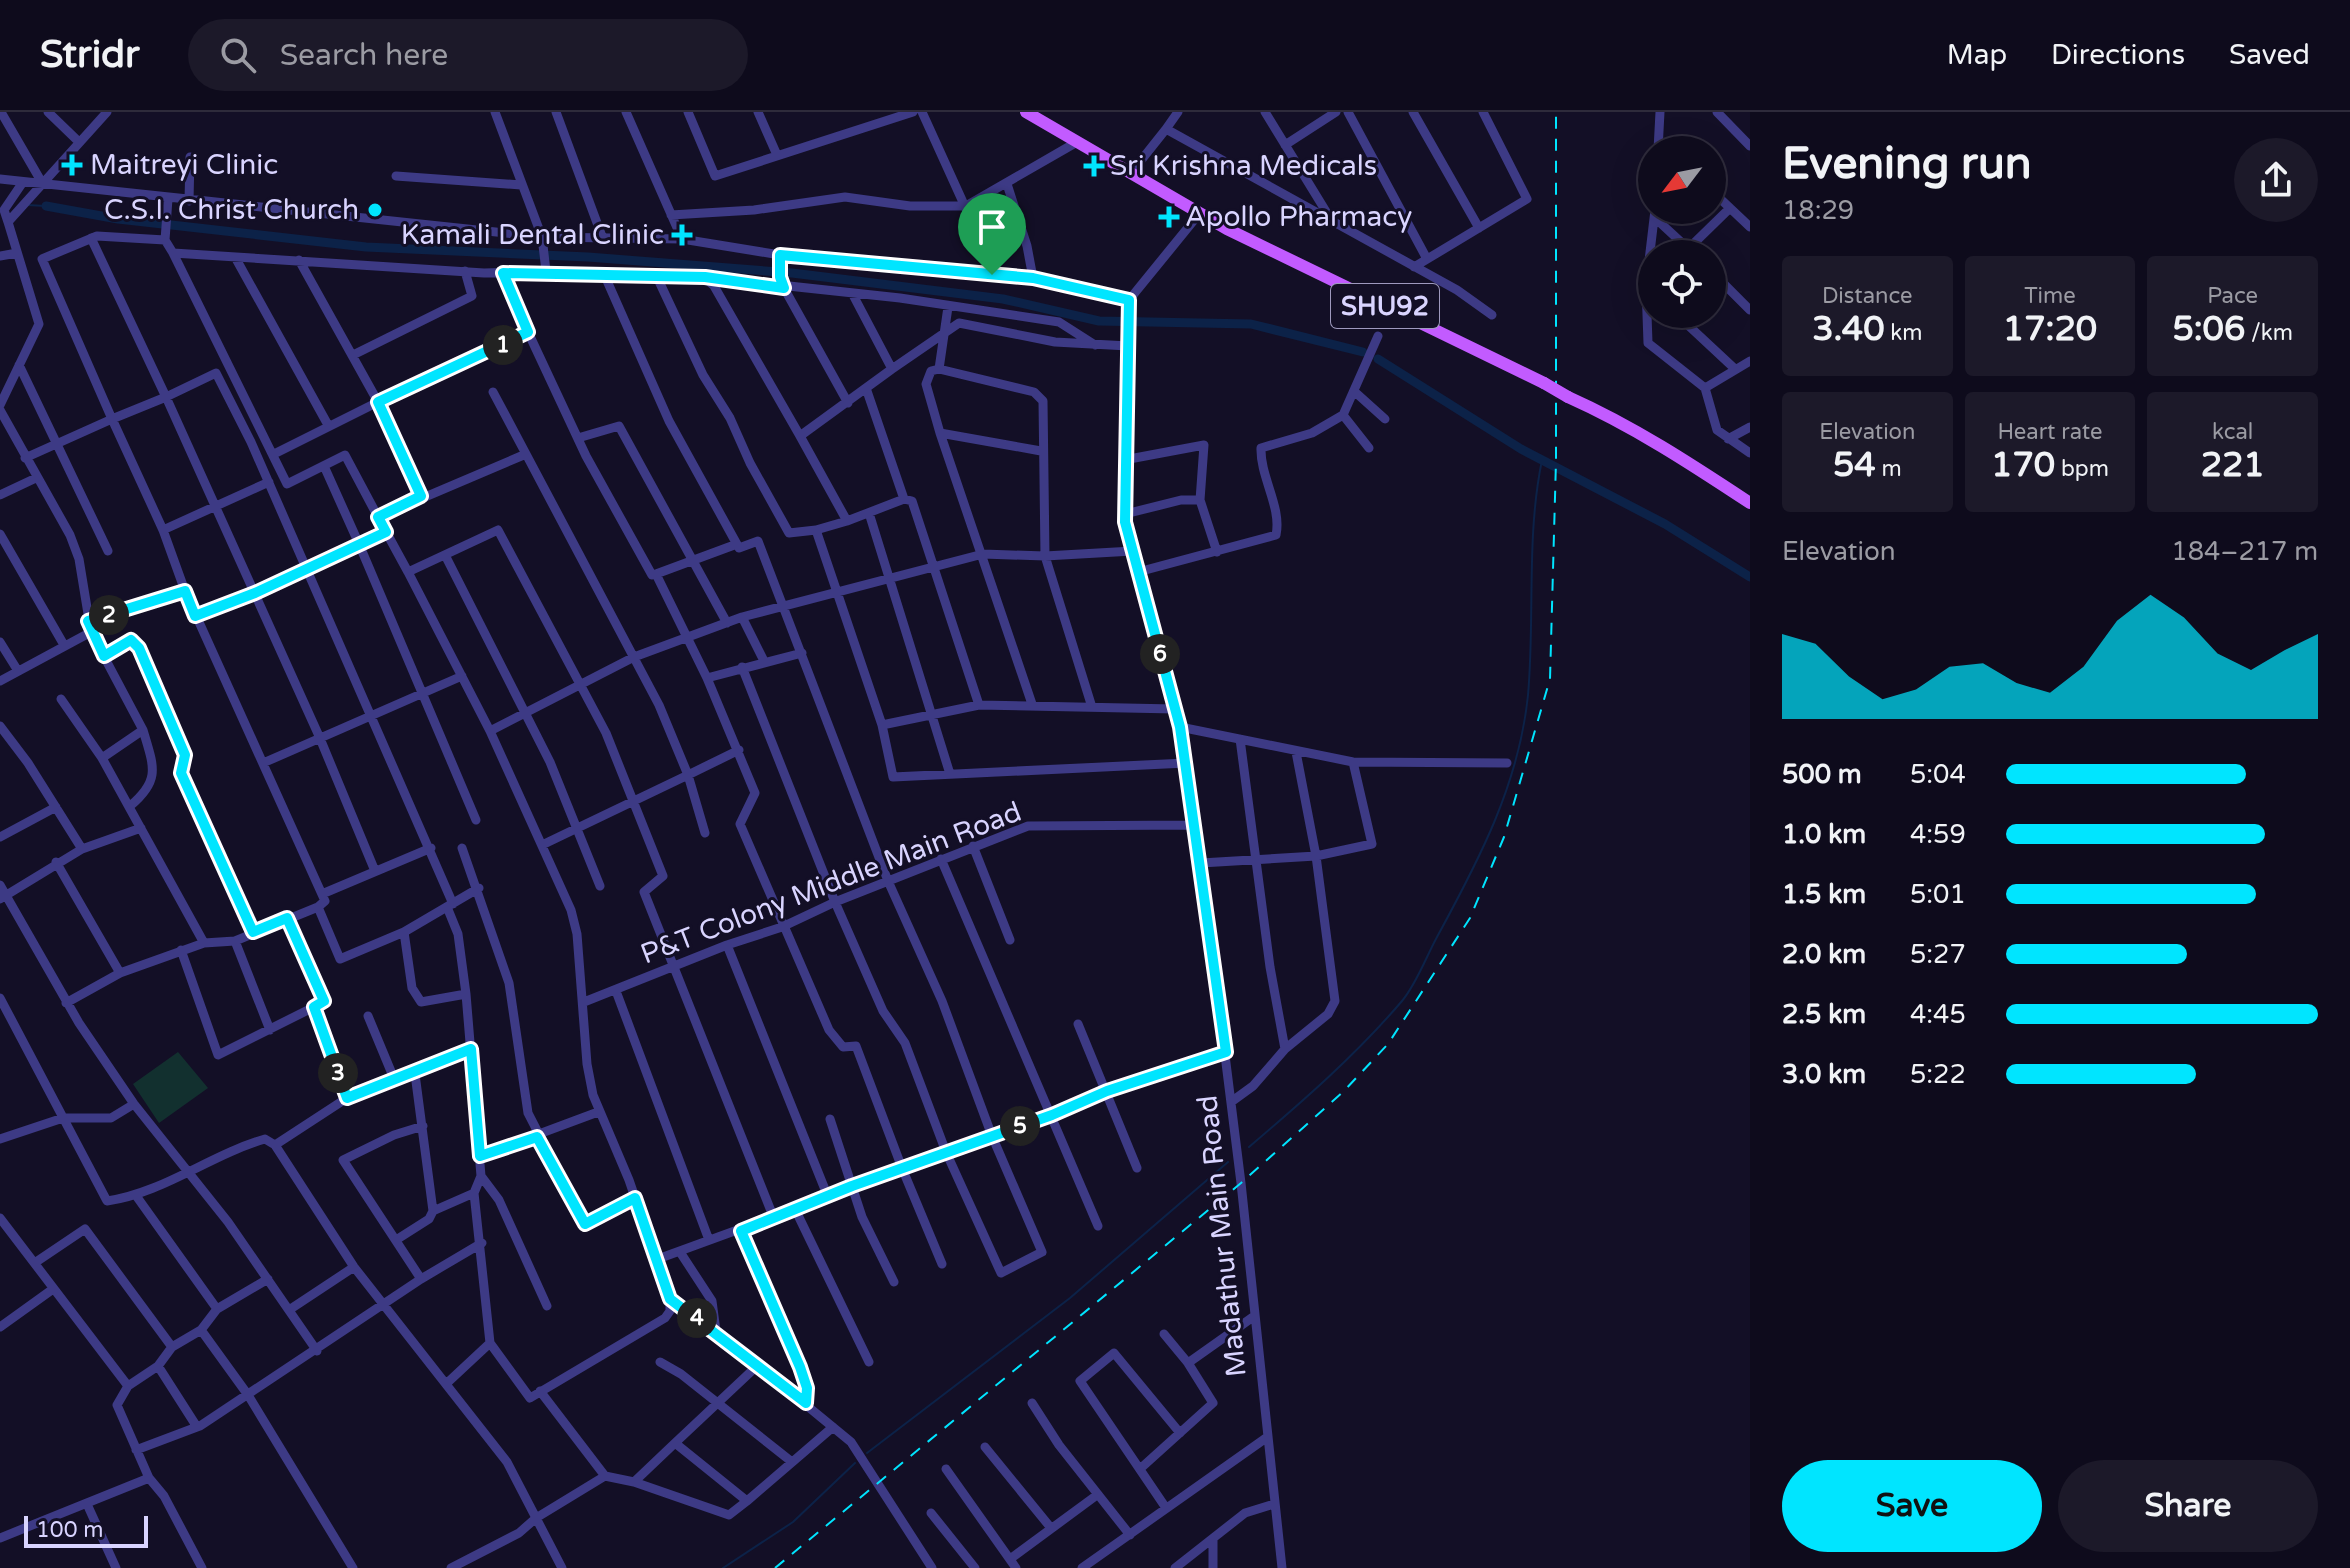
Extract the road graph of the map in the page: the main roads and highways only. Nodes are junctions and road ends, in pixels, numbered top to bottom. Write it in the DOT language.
graph roads {
  1 [pos="1026,112"];
  2 [pos="1044,117"];
  3 [pos="1750,503"];
  1 -- 2 [label="main road, SHU92"];
  2 -- 3 [label="main road, SHU92, bridge"];
}
